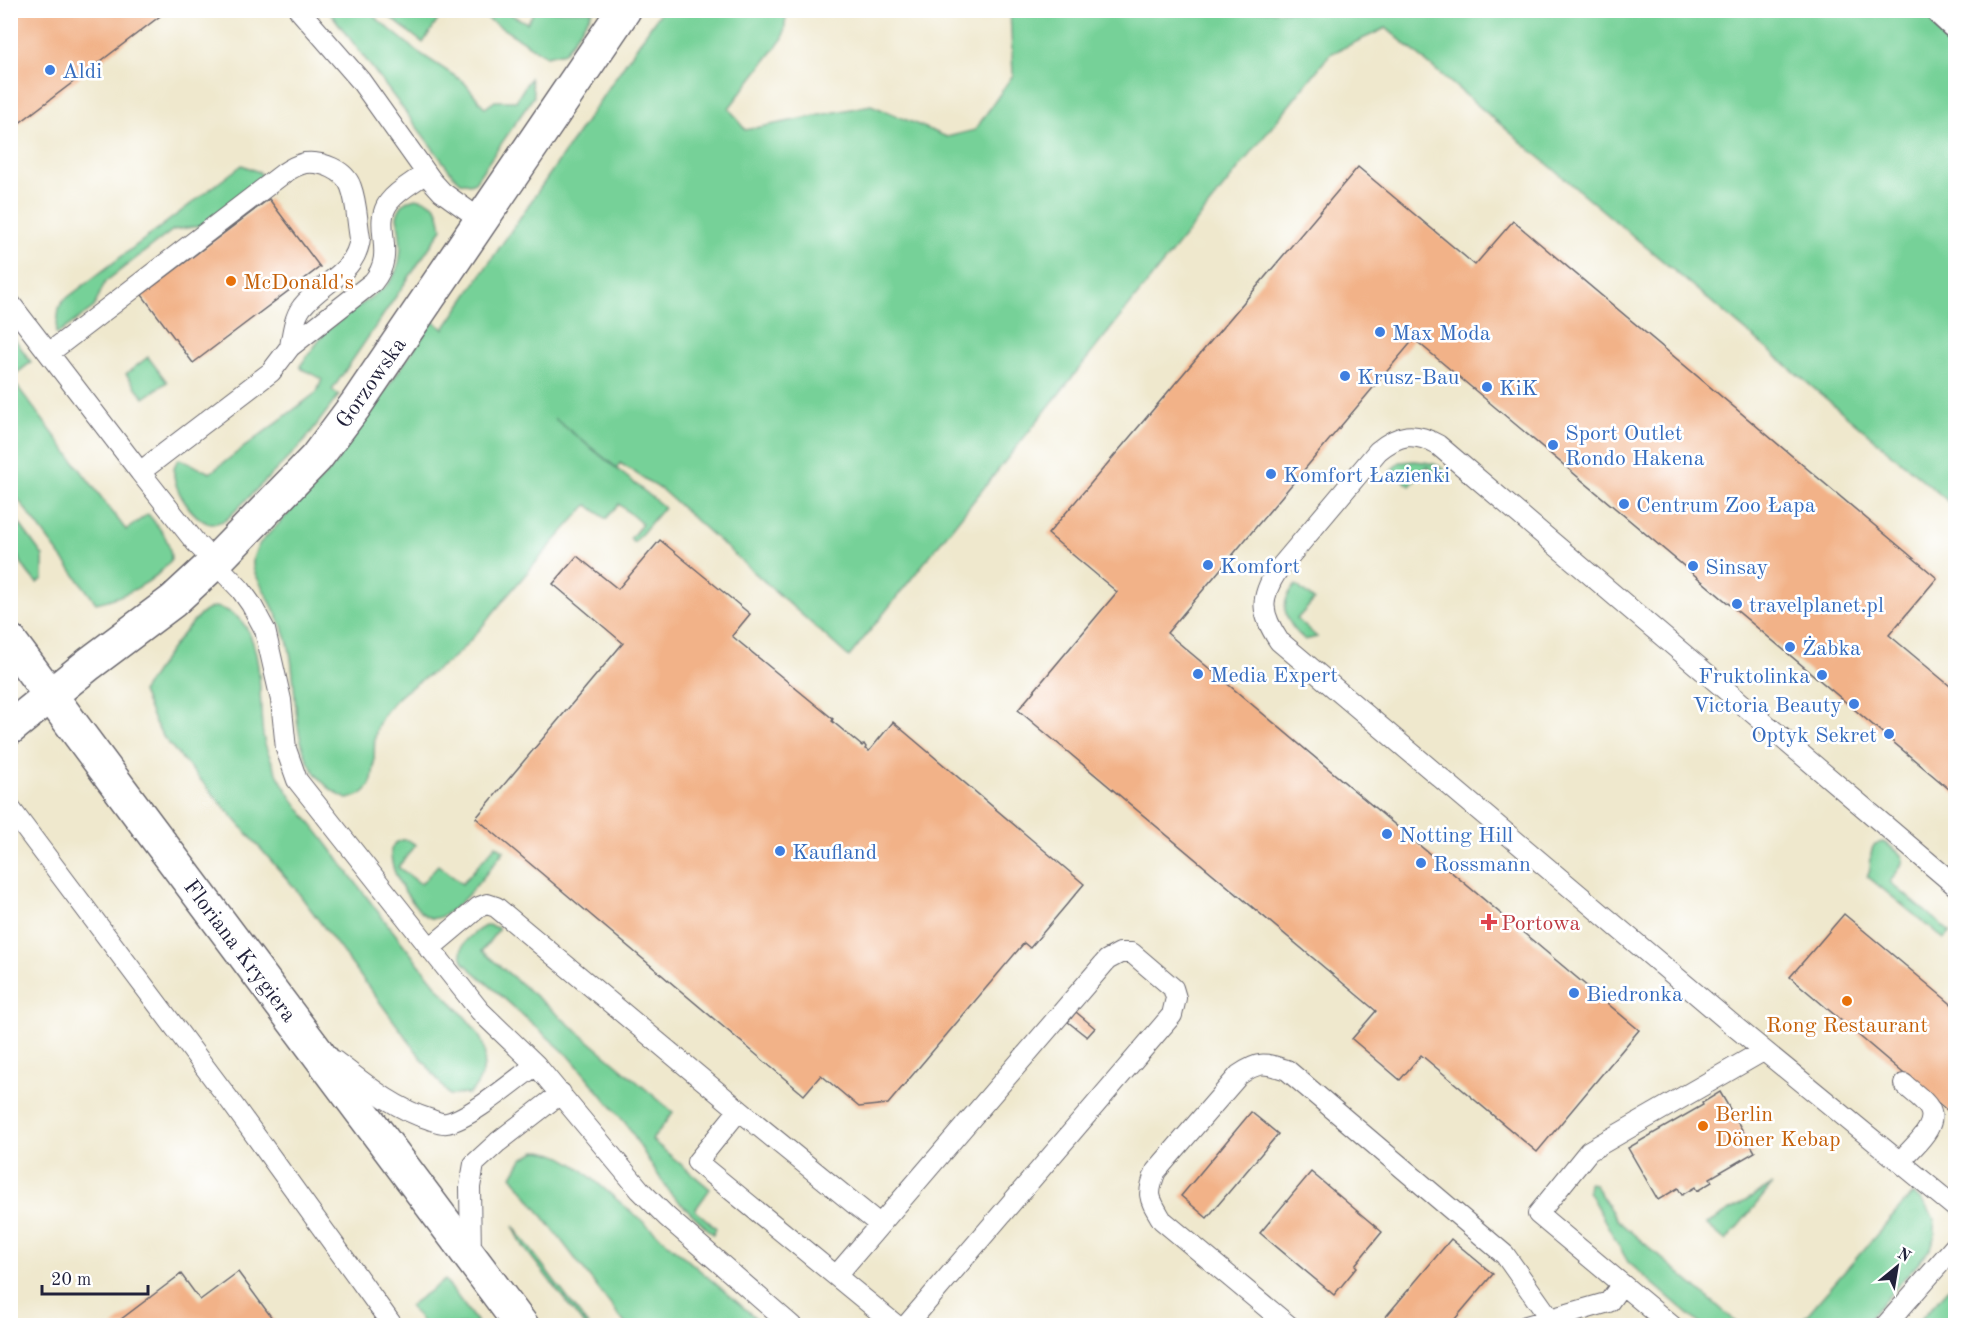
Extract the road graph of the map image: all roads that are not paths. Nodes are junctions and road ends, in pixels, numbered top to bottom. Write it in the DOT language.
graph roads {
  1 [pos="299,10"];
  2 [pos="624,10"];
  3 [pos="1943,10"];
  4 [pos="1956,22"];
  5 [pos="426,173"];
  6 [pos="482,220"];
  7 [pos="10,303"];
  8 [pos="290,347"];
  9 [pos="49,353"];
  10 [pos="140,471"];
  11 [pos="214,563"];
  12 [pos="10,641"];
  13 [pos="50,695"];
  14 [pos="10,728"];
  15 [pos="10,808"];
  16 [pos="1956,886"];
  17 [pos="429,949"];
  18 [pos="311,1043"];
  19 [pos="1763,1051"];
  20 [pos="536,1065"];
  21 [pos="1904,1084"];
  22 [pos="561,1093"];
  23 [pos="739,1110"];
  24 [pos="1907,1154"];
  25 [pos="1956,1208"];
  26 [pos="879,1224"];
  27 [pos="1956,1245"];
  28 [pos="471,1259"];
  29 [pos="836,1276"];
  30 [pos="1622,1284"];
  31 [pos="1551,1320"];
  32 [pos="393,1326"];
  33 [pos="508,1326"];
  34 [pos="522,1326"];
  35 [pos="792,1326"];
  36 [pos="897,1326"];
  37 [pos="906,1326"];
  38 [pos="1289,1326"];
  39 [pos="1526,1326"];
  40 [pos="1672,1326"];
  41 [pos="1885,1326"];
  1 -- 5 [label="lane"];
  2 -- 6 [label="street, Gorzowska"];
  3 -- 4 [label="street"];
  5 -- 6 [label="lane"];
  5 -- 8 [label="lane"];
  6 -- 11 [label="street, Gorzowska"];
  7 -- 9 [label="lane"];
  8 -- 9 [label="lane"];
  8 -- 10 [label="lane"];
  9 -- 10 [label="lane"];
  10 -- 11 [label="lane"];
  11 -- 13 [label="street, Gorzowska"];
  11 -- 17 [label="lane"];
  12 -- 13 [label="street, Floriana Krygiera"];
  13 -- 14 [label="street, Gorzowska"];
  13 -- 18 [label="street, Floriana Krygiera"];
  15 -- 32 [label="lane"];
  16 -- 19 [label="lane"];
  17 -- 20 [label="lane"];
  17 -- 23 [label="lane"];
  18 -- 20 [label="lane"];
  18 -- 28 [label="street, Floriana Krygiera"];
  19 -- 25 [label="lane"];
  19 -- 30 [label="lane"];
  20 -- 22 [label="lane"];
  21 -- 24 [label="lane"];
  22 -- 28 [label="lane"];
  22 -- 35 [label="lane"];
  23 -- 26 [label="lane"];
  23 -- 29 [label="lane"];
  26 -- 29 [label="lane"];
  26 -- 37 [label="lane"];
  27 -- 41 [label="lane"];
  28 -- 33 [label="street, Floriana Krygiera"];
  28 -- 34 [label="street, Floriana Krygiera"];
  29 -- 36 [label="lane"];
  30 -- 31 [label="lane"];
  30 -- 40 [label="lane"];
  31 -- 38 [label="lane"];
  31 -- 39 [label="lane"];
}
